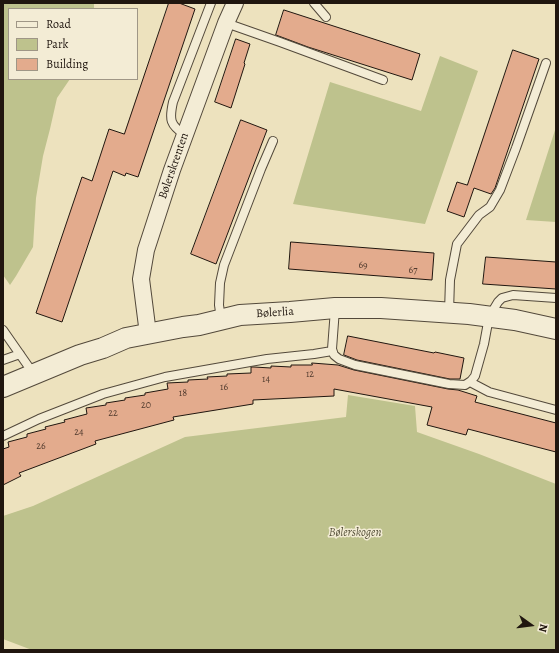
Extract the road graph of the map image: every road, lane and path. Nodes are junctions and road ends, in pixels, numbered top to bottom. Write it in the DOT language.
graph roads {
  1 [pos="211,3"];
  2 [pos="235,3"];
  3 [pos="314,3"];
  4 [pos="326,16"];
  5 [pos="226,23"];
  6 [pos="546,63"];
  7 [pos="383,80"];
  8 [pos="185,135"];
  9 [pos="273,141"];
  10 [pos="556,298"];
  11 [pos="335,308"];
  12 [pos="449,312"];
  13 [pos="489,317"];
  14 [pos="221,320"];
  15 [pos="556,329"];
  16 [pos="3,330"];
  17 [pos="148,334"];
  18 [pos="332,351"];
  19 [pos="20,354"];
  20 [pos="3,360"];
  21 [pos="34,374"];
  22 [pos="470,382"];
  23 [pos="3,387"];
  24 [pos="556,410"];
  25 [pos="3,436"];
  1 -- 8 [label="lane"];
  2 -- 5 [label="street, Bølerskrenten"];
  3 -- 4 [label="lane"];
  5 -- 7 [label="lane"];
  5 -- 8 [label="street, Bølerskrenten"];
  6 -- 12 [label="lane"];
  8 -- 17 [label="street, Bølerskrenten"];
  9 -- 14 [label="lane"];
  10 -- 13 [label="lane"];
  11 -- 12 [label="street, Bølerlia"];
  11 -- 14 [label="street, Bølerlia"];
  11 -- 18 [label="lane"];
  12 -- 13 [label="street, Bølerlia"];
  13 -- 15 [label="street, Bølerlia"];
  13 -- 22 [label="lane"];
  14 -- 17 [label="street, Bølerlia"];
  16 -- 19 [label="lane"];
  17 -- 21 [label="street, Bølerlia"];
  18 -- 22 [label="lane"];
  18 -- 25 [label="lane"];
  19 -- 20 [label="lane"];
  19 -- 21 [label="lane"];
  21 -- 23 [label="street, Bølerlia"];
  22 -- 24 [label="lane"];
}
